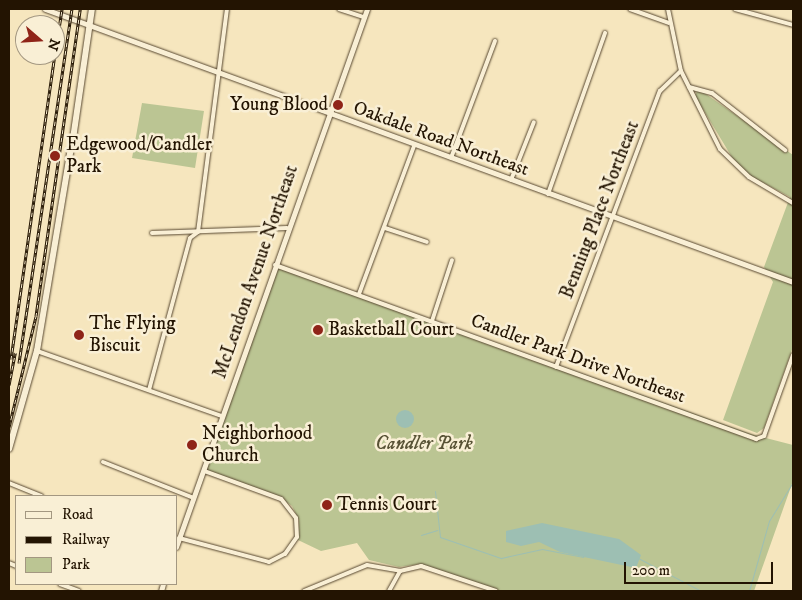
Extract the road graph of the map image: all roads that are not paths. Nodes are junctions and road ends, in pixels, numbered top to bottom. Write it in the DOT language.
graph roads {
  1 [pos="45,9"];
  2 [pos="92,9"];
  3 [pos="227,9"];
  4 [pos="339,9"];
  5 [pos="367,9"];
  6 [pos="630,9"];
  7 [pos="668,9"];
  8 [pos="735,9"];
  9 [pos="364,17"];
  10 [pos="669,23"];
  11 [pos="793,25"];
  12 [pos="90,27"];
  13 [pos="605,33"];
  14 [pos="495,41"];
  15 [pos="681,71"];
  16 [pos="218,73"];
  17 [pos="689,88"];
  18 [pos="328,114"];
  19 [pos="534,122"];
  20 [pos="73,139"];
  21 [pos="414,146"];
  22 [pos="785,150"];
  23 [pos="70,153"];
  24 [pos="451,160"];
  25 [pos="511,180"];
  26 [pos="548,194"];
  27 [pos="793,203"];
  28 [pos="612,217"];
  29 [pos="287,228"];
  30 [pos="385,228"];
  31 [pos="198,232"];
  32 [pos="152,233"];
  33 [pos="427,242"];
  34 [pos="452,260"];
  35 [pos="274,264"];
  36 [pos="793,282"];
  37 [pos="359,294"];
  38 [pos="432,321"];
  39 [pos="37,351"];
  40 [pos="793,355"];
  41 [pos="556,367"];
  42 [pos="149,390"];
  43 [pos="222,416"];
  44 [pos="9,449"];
  45 [pos="103,462"];
  46 [pos="204,471"];
  47 [pos="9,483"];
  48 [pos="39,495"];
  49 [pos="194,498"];
  50 [pos="179,538"];
  51 [pos="400,571"];
  52 [pos="63,585"];
  53 [pos="319,585"];
  54 [pos="312,590"];
  55 [pos="79,591"];
  56 [pos="304,591"];
  57 [pos="322,591"];
  58 [pos="388,591"];
  59 [pos="496,591"];
  1 -- 12 [label="street, Oakdale Road Northeast"];
  2 -- 12 [label="main road"];
  3 -- 16 [label="street"];
  4 -- 9 [label="street"];
  5 -- 9 [label="street, McLendon Avenue Northeast"];
  6 -- 10 [label="street"];
  7 -- 10 [label="street"];
  8 -- 11 [label="street"];
  9 -- 18 [label="street, McLendon Avenue Northeast"];
  10 -- 15 [label="street"];
  12 -- 16 [label="street, Oakdale Road Northeast"];
  12 -- 20 [label="main road"];
  13 -- 26 [label="street"];
  14 -- 24 [label="street"];
  15 -- 17 [label="street"];
  15 -- 28 [label="street, Benning Place Northeast"];
  16 -- 18 [label="street, Oakdale Road Northeast"];
  16 -- 31 [label="street"];
  17 -- 22 [label="street"];
  17 -- 27 [label="street"];
  18 -- 21 [label="street, Oakdale Road Northeast"];
  18 -- 29 [label="street, McLendon Avenue Northeast"];
  19 -- 25 [label="street"];
  21 -- 24 [label="street, Oakdale Road Northeast"];
  21 -- 30 [label="street"];
  23 -- 39 [label="main road"];
  24 -- 25 [label="street, Oakdale Road Northeast"];
  25 -- 26 [label="street, Oakdale Road Northeast"];
  26 -- 28 [label="street, Oakdale Road Northeast"];
  28 -- 36 [label="street, Oakdale Road Northeast"];
  28 -- 41 [label="street, Benning Place Northeast"];
  29 -- 31 [label="street"];
  29 -- 35 [label="street, McLendon Avenue Northeast"];
  30 -- 33 [label="street"];
  30 -- 37 [label="street"];
  31 -- 32 [label="street"];
  31 -- 42 [label="street"];
  34 -- 38 [label="street"];
  35 -- 37 [label="street, Candler Park Drive Northeast"];
  35 -- 43 [label="street, McLendon Avenue Northeast"];
  37 -- 38 [label="street, Candler Park Drive Northeast"];
  38 -- 41 [label="street, Candler Park Drive Northeast"];
  39 -- 42 [label="street"];
  39 -- 44 [label="main road"];
  40 -- 41 [label="street, Candler Park Drive Northeast"];
  42 -- 43 [label="street"];
  43 -- 46 [label="street, McLendon Avenue Northeast"];
  45 -- 49 [label="street"];
  46 -- 49 [label="street, McLendon Avenue Northeast"];
  46 -- 50 [label="street"];
  47 -- 48 [label="street"];
  49 -- 50 [label="street, McLendon Avenue Northeast"];
  51 -- 53 [label="street"];
  51 -- 58 [label="street"];
  51 -- 59 [label="street"];
  52 -- 55 [label="street"];
  53 -- 54 [label="street"];
  53 -- 57 [label="street"];
  54 -- 56 [label="street"];
}
